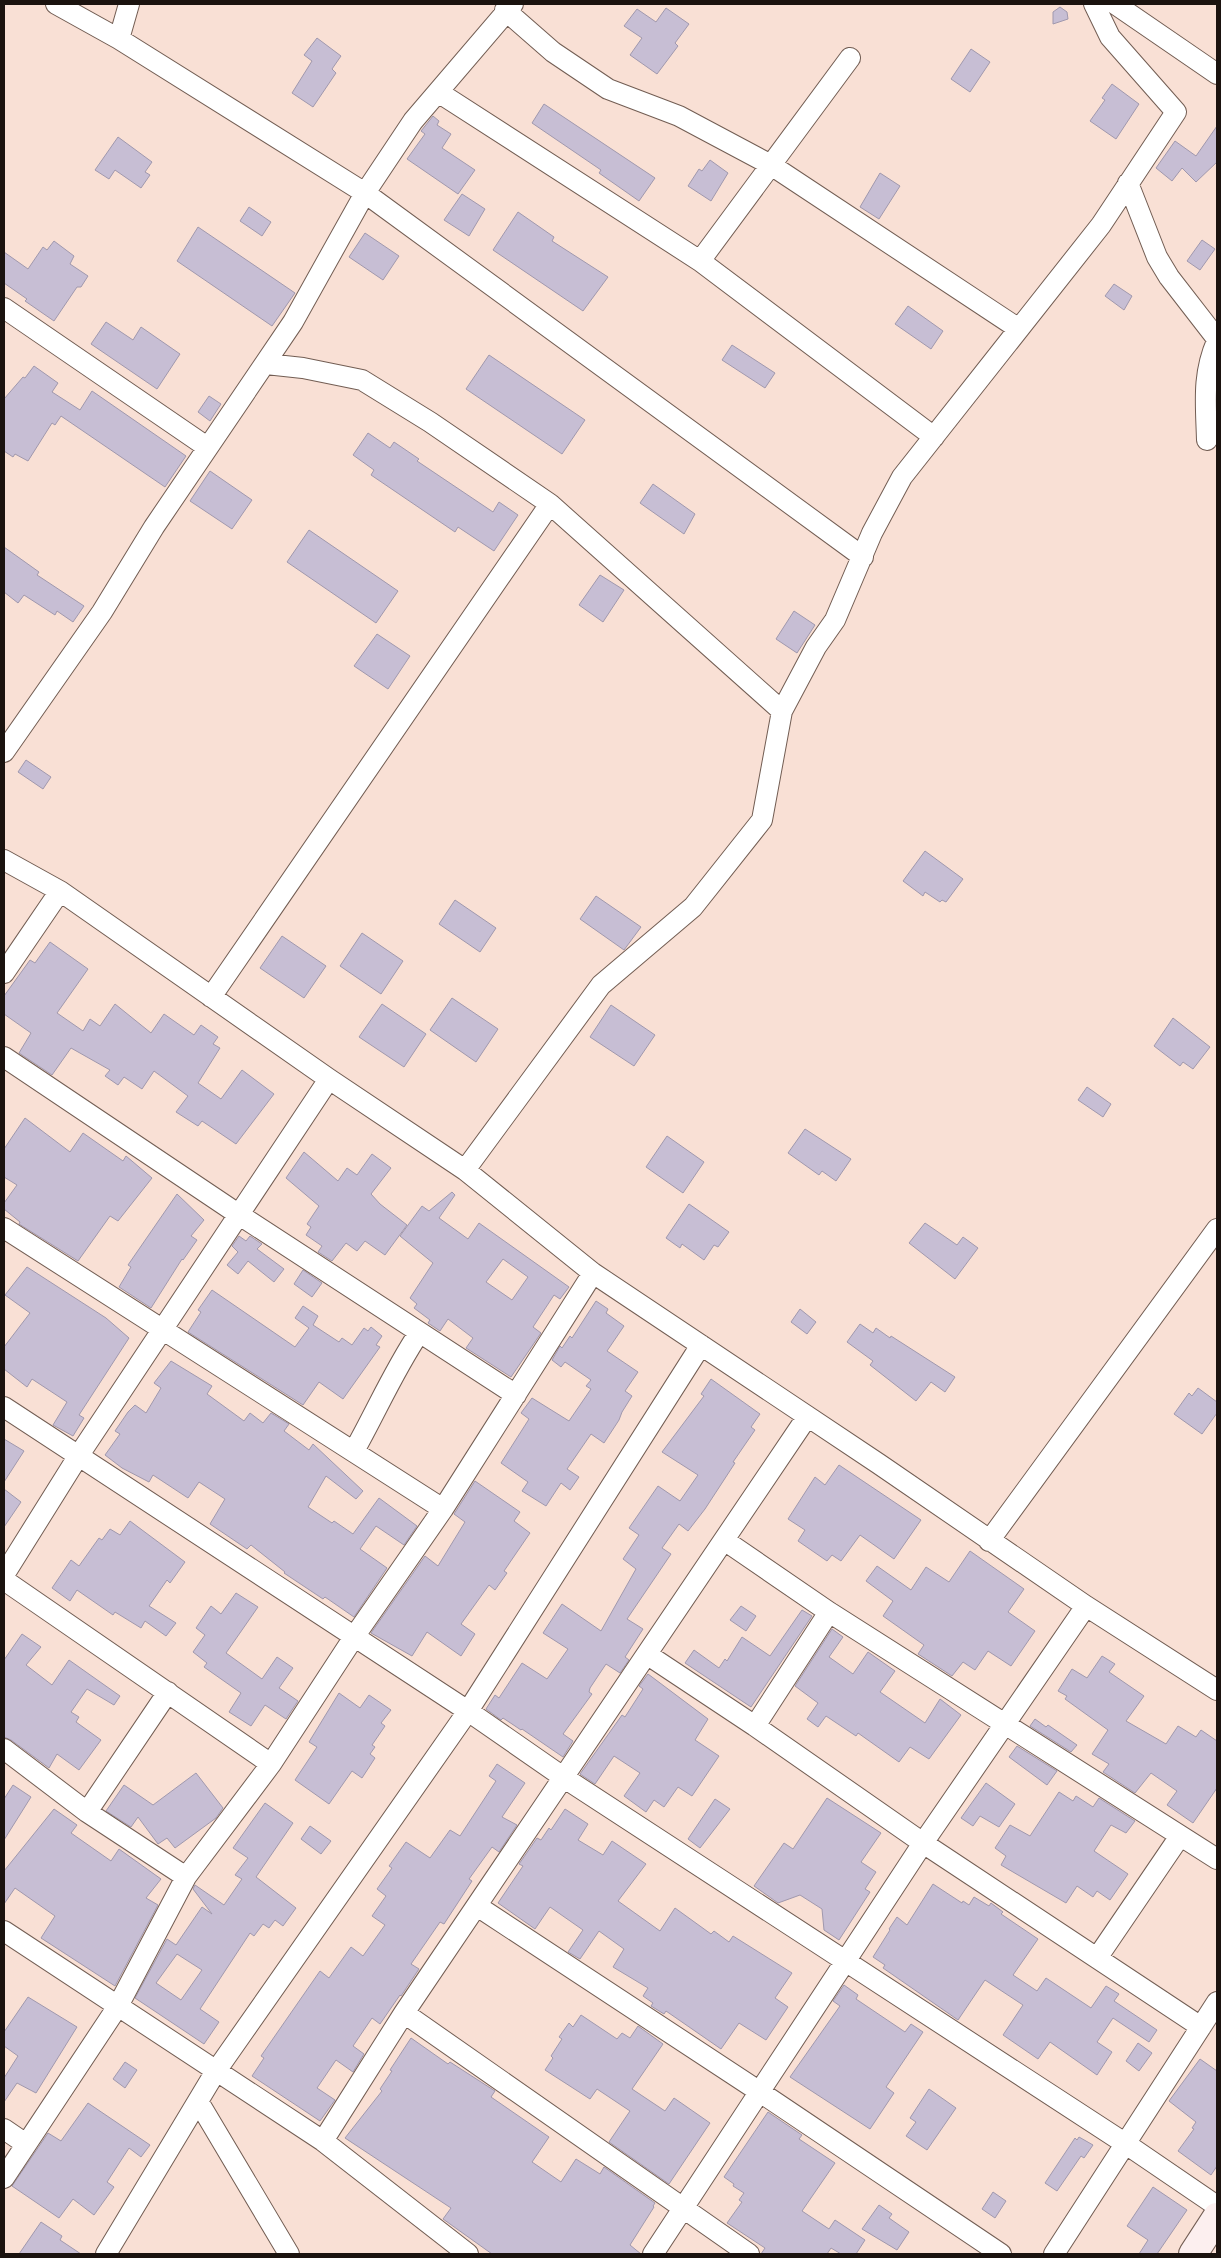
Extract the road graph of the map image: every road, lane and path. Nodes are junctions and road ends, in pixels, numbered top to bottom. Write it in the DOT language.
graph roads {
  1 [pos="56,4"];
  2 [pos="129,4"];
  3 [pos="1094,4"];
  4 [pos="1115,4"];
  5 [pos="509,7"];
  6 [pos="119,39"];
  7 [pos="850,58"];
  8 [pos="1217,74"];
  9 [pos="438,92"];
  10 [pos="771,165"];
  11 [pos="1128,183"];
  12 [pos="365,192"];
  13 [pos="700,261"];
  14 [pos="4,308"];
  15 [pos="1019,329"];
  16 [pos="1217,340"];
  17 [pos="266,364"];
  18 [pos="934,437"];
  19 [pos="1207,440"];
  20 [pos="207,447"];
  21 [pos="550,504"];
  22 [pos="863,557"];
  23 [pos="782,711"];
  24 [pos="4,752"];
  25 [pos="4,860"];
  26 [pos="60,891"];
  27 [pos="4,973"];
  28 [pos="211,997"];
  29 [pos="4,1057"];
  30 [pos="329,1079"];
  31 [pos="465,1170"];
  32 [pos="238,1214"];
  33 [pos="4,1228"];
  34 [pos="1217,1229"];
  35 [pos="592,1273"];
  36 [pos="162,1328"];
  37 [pos="419,1332"];
  38 [pos="701,1345"];
  39 [pos="516,1395"];
  40 [pos="4,1407"];
  41 [pos="807,1417"];
  42 [pos="354,1451"];
  43 [pos="79,1455"];
  44 [pos="443,1509"];
  45 [pos="724,1540"];
  46 [pos="989,1540"];
  47 [pos="4,1574"];
  48 [pos="4,1580"];
  49 [pos="1086,1606"];
  50 [pos="829,1612"];
  51 [pos="354,1638"];
  52 [pos="648,1655"];
  53 [pos="1217,1690"];
  54 [pos="168,1692"];
  55 [pos="468,1711"];
  56 [pos="1004,1723"];
  57 [pos="755,1726"];
  58 [pos="4,1749"];
  59 [pos="271,1764"];
  60 [pos="563,1777"];
  61 [pos="88,1812"];
  62 [pos="1180,1836"];
  63 [pos="923,1843"];
  64 [pos="1217,1859"];
  65 [pos="186,1877"];
  66 [pos="477,1906"];
  67 [pos="4,1931"];
  68 [pos="1097,1958"];
  69 [pos="845,1960"];
  70 [pos="1217,2002"];
  71 [pos="118,2006"];
  72 [pos="404,2013"];
  73 [pos="1201,2027"];
  74 [pos="216,2071"];
  75 [pos="760,2092"];
  76 [pos="198,2101"];
  77 [pos="4,2129"];
  78 [pos="323,2141"];
  79 [pos="26,2144"];
  80 [pos="1126,2144"];
  81 [pos="4,2178"];
  82 [pos="1217,2206"];
  83 [pos="683,2209"];
  84 [pos="1217,2217"];
  85 [pos="106,2254"];
  86 [pos="289,2254"];
  87 [pos="468,2254"];
  88 [pos="654,2254"];
  89 [pos="749,2254"];
  90 [pos="1001,2254"];
  91 [pos="1054,2254"];
  92 [pos="1193,2254"];
  1 -- 6 [label="street"];
  2 -- 6 [label="street"];
  3 -- 11 [label="street"];
  4 -- 8 [label="street"];
  5 -- 9 [label="street"];
  5 -- 10 [label="street"];
  6 -- 12 [label="street"];
  7 -- 10 [label="street"];
  9 -- 12 [label="street"];
  9 -- 13 [label="street"];
  10 -- 13 [label="street"];
  10 -- 15 [label="street"];
  11 -- 15 [label="street"];
  11 -- 16 [label="street"];
  12 -- 17 [label="street"];
  12 -- 22 [label="street"];
  13 -- 18 [label="street"];
  14 -- 20 [label="street"];
  15 -- 18 [label="street"];
  16 -- 19 [label="street"];
  17 -- 20 [label="street"];
  17 -- 21 [label="street"];
  18 -- 22 [label="street"];
  20 -- 24 [label="street"];
  21 -- 23 [label="street"];
  21 -- 28 [label="street"];
  22 -- 23 [label="street"];
  23 -- 31 [label="street"];
  25 -- 26 [label="street"];
  26 -- 27 [label="street"];
  26 -- 28 [label="street"];
  28 -- 30 [label="street"];
  29 -- 32 [label="street"];
  30 -- 31 [label="street"];
  30 -- 32 [label="street"];
  31 -- 35 [label="street"];
  32 -- 36 [label="street"];
  32 -- 37 [label="street"];
  33 -- 36 [label="street"];
  34 -- 46 [label="street"];
  35 -- 38 [label="street"];
  35 -- 39 [label="street"];
  36 -- 42 [label="street"];
  36 -- 43 [label="street"];
  37 -- 39 [label="street"];
  37 -- 42 [label="street"];
  38 -- 41 [label="street"];
  38 -- 55 [label="street"];
  39 -- 44 [label="street"];
  40 -- 43 [label="street"];
  41 -- 45 [label="street"];
  41 -- 46 [label="street"];
  42 -- 44 [label="street"];
  43 -- 47 [label="street"];
  43 -- 51 [label="street"];
  44 -- 51 [label="street"];
  45 -- 50 [label="street"];
  45 -- 52 [label="street"];
  46 -- 49 [label="street"];
  48 -- 54 [label="street"];
  49 -- 53 [label="street"];
  49 -- 56 [label="street"];
  50 -- 56 [label="street"];
  50 -- 57 [label="street"];
  51 -- 55 [label="street"];
  51 -- 59 [label="street"];
  52 -- 57 [label="street"];
  52 -- 60 [label="street"];
  54 -- 59 [label="street"];
  54 -- 61 [label="street"];
  55 -- 60 [label="street"];
  55 -- 74 [label="street"];
  56 -- 62 [label="street"];
  56 -- 63 [label="street"];
  57 -- 63 [label="street"];
  58 -- 61 [label="street"];
  59 -- 65 [label="street"];
  60 -- 66 [label="street"];
  60 -- 69 [label="street"];
  61 -- 65 [label="street"];
  62 -- 64 [label="street"];
  62 -- 68 [label="street"];
  63 -- 68 [label="street"];
  63 -- 69 [label="street"];
  65 -- 71 [label="street"];
  66 -- 72 [label="street"];
  66 -- 75 [label="street"];
  67 -- 71 [label="street"];
  68 -- 73 [label="street"];
  69 -- 75 [label="street"];
  69 -- 80 [label="street"];
  70 -- 73 [label="street"];
  71 -- 74 [label="street"];
  71 -- 79 [label="street"];
  72 -- 78 [label="street"];
  72 -- 83 [label="street"];
  73 -- 80 [label="street"];
  74 -- 76 [label="street"];
  74 -- 78 [label="street"];
  75 -- 83 [label="street"];
  75 -- 90 [label="street"];
  76 -- 85 [label="street"];
  76 -- 86 [label="street"];
  77 -- 79 [label="street"];
  78 -- 87 [label="street"];
  79 -- 81 [label="street"];
  80 -- 82 [label="street"];
  80 -- 91 [label="street"];
  83 -- 88 [label="street"];
  83 -- 89 [label="street"];
  84 -- 92 [label="street"];
}
